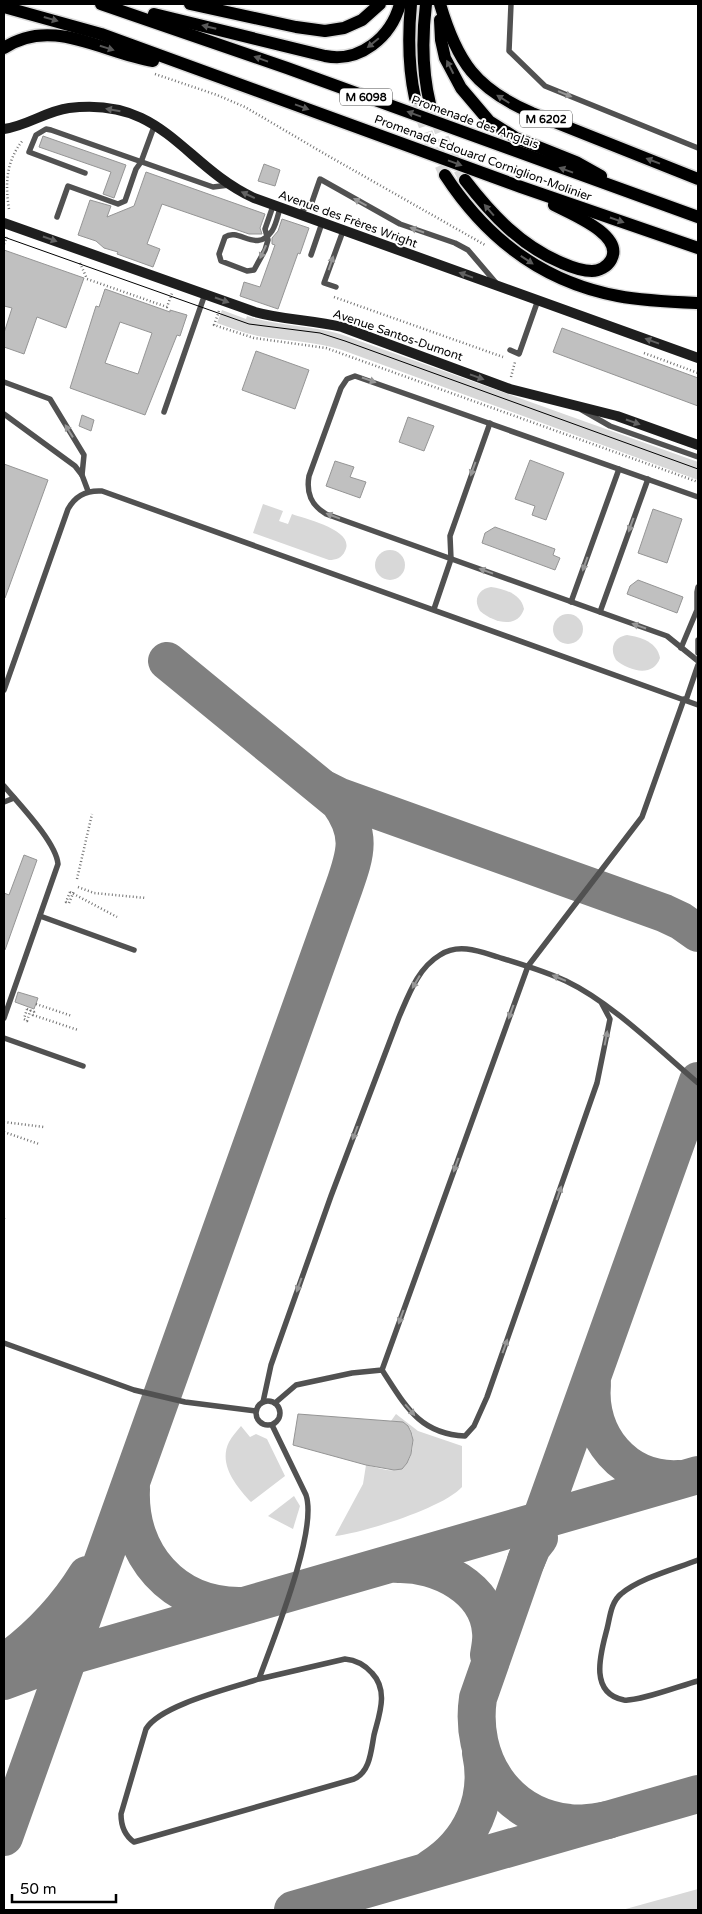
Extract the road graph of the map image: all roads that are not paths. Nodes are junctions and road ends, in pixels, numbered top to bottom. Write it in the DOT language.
graph roads {
  1 [pos="102,4"];
  2 [pos="190,4"];
  3 [pos="380,4"];
  4 [pos="400,4"];
  5 [pos="411,4"];
  6 [pos="426,4"];
  7 [pos="440,4"];
  8 [pos="511,4"];
  9 [pos="206,6"];
  10 [pos="4,7"];
  11 [pos="4,48"];
  12 [pos="190,67"];
  13 [pos="415,98"];
  14 [pos="430,104"];
  15 [pos="155,124"];
  16 [pos="4,129"];
  17 [pos="698,148"];
  18 [pos="141,162"];
  19 [pos="85,173"];
  20 [pos="445,175"];
  21 [pos="698,179"];
  22 [pos="465,180"];
  23 [pos="229,185"];
  24 [pos="521,187"];
  25 [pos="629,192"];
  26 [pos="277,207"];
  27 [pos="298,215"];
  28 [pos="57,217"];
  29 [pos="698,217"];
  30 [pos="4,222"];
  31 [pos="322,223"];
  32 [pos="343,231"];
  33 [pos="267,236"];
  34 [pos="698,248"];
  35 [pos="310,254"];
  36 [pos="498,286"];
  37 [pos="334,287"];
  38 [pos="203,297"];
  39 [pos="538,300"];
  40 [pos="698,303"];
  41 [pos="510,350"];
  42 [pos="698,358"];
  43 [pos="4,382"];
  44 [pos="572,405"];
  45 [pos="164,412"];
  46 [pos="5,416"];
  47 [pos="490,423"];
  48 [pos="698,445"];
  49 [pos="698,457"];
  50 [pos="619,469"];
  51 [pos="82,475"];
  52 [pos="648,479"];
  53 [pos="88,491"];
  54 [pos="698,497"];
  55 [pos="452,559"];
  56 [pos="698,587"];
  57 [pos="571,602"];
  58 [pos="434,609"];
  59 [pos="600,612"];
  60 [pos="698,640"];
  61 [pos="681,648"];
  62 [pos="698,653"];
  63 [pos="698,661"];
  64 [pos="698,665"];
  65 [pos="4,690"];
  66 [pos="685,700"];
  67 [pos="698,705"];
  68 [pos="4,786"];
  69 [pos="14,798"];
  70 [pos="4,802"];
  71 [pos="40,916"];
  72 [pos="134,950"];
  73 [pos="528,966"];
  74 [pos="602,1002"];
  75 [pos="4,1018"];
  76 [pos="4,1038"];
  77 [pos="83,1066"];
  78 [pos="698,1083"];
  79 [pos="4,1343"];
  80 [pos="382,1370"];
  81 [pos="263,1402"];
  82 [pos="275,1403"];
  83 [pos="256,1411"];
  84 [pos="272,1425"];
  85 [pos="698,1560"];
  86 [pos="260,1679"];
  87 [pos="698,1681"];
  4 -- 1 [label="main road, one-way"];
  25 -- 1 [label="main road, Promenade des Anglais / M 6098, one-way"];
  2 -- 9 [label="main road"];
  3 -- 9 [label="main road"];
  5 -- 13 [label="main road"];
  6 -- 14 [label="main road"];
  21 -- 7 [label="main road, M 6202, one-way"];
  25 -- 7 [label="main road, M 6202, one-way"];
  8 -- 17 [label="lane, one-way"];
  10 -- 12 [label="main road, Promenade Edouard Corniglion-Molinier / M 6098, one-way"];
  11 -- 12 [label="main road, one-way"];
  12 -- 24 [label="main road, Promenade Edouard Corniglion-Molinier / M 6098, one-way"];
  15 -- 16 [label="main road, Avenue des Frères Wright, one-way"];
  15 -- 18 [label="lane"];
  15 -- 23 [label="main road, Avenue des Frères Wright"];
  18 -- 19 [label="lane"];
  18 -- 23 [label="lane"];
  18 -- 28 [label="lane"];
  20 -- 40 [label="main road, one-way"];
  24 -- 22 [label="main road, one-way"];
  26 -- 23 [label="main road, Avenue des Frères Wright, one-way"];
  24 -- 34 [label="main road, Promenade Edouard Corniglion-Molinier / M 6098, one-way"];
  25 -- 29 [label="main road, Promenade des Anglais / M 6098"];
  26 -- 27 [label="main road, Avenue des Frères Wright"];
  26 -- 33 [label="lane"];
  27 -- 31 [label="main road, Avenue des Frères Wright"];
  36 -- 27 [label="lane, one-way"];
  30 -- 38 [label="main road, Avenue Santos-Dumont, one-way"];
  31 -- 32 [label="main road, Avenue des Frères Wright"];
  31 -- 35 [label="lane"];
  36 -- 32 [label="main road, Avenue des Frères Wright, one-way"];
  37 -- 32 [label="lane, one-way"];
  33 -- 33 [label="lane, one-way"];
  36 -- 39 [label="main road, Avenue des Frères Wright"];
  38 -- 44 [label="main road, Avenue Santos-Dumont, one-way"];
  38 -- 45 [label="lane"];
  39 -- 41 [label="lane"];
  42 -- 39 [label="main road, Avenue des Frères Wright, one-way"];
  51 -- 43 [label="lane, one-way"];
  44 -- 48 [label="main road, Avenue Santos-Dumont, one-way"];
  44 -- 49 [label="lane"];
  46 -- 51 [label="lane"];
  47 -- 50 [label="lane"];
  47 -- 55 [label="lane, one-way"];
  55 -- 47 [label="lane, one-way"];
  50 -- 52 [label="lane"];
  50 -- 57 [label="lane, one-way"];
  51 -- 53 [label="lane"];
  52 -- 54 [label="lane"];
  52 -- 59 [label="lane, one-way"];
  53 -- 58 [label="lane"];
  53 -- 65 [label="lane"];
  57 -- 55 [label="lane, one-way"];
  55 -- 58 [label="lane"];
  56 -- 61 [label="lane"];
  57 -- 59 [label="lane"];
  58 -- 66 [label="lane"];
  61 -- 59 [label="lane, one-way"];
  60 -- 62 [label="lane"];
  61 -- 63 [label="lane"];
  64 -- 66 [label="lane"];
  66 -- 67 [label="lane"];
  66 -- 73 [label="lane"];
  68 -- 69 [label="lane"];
  69 -- 70 [label="lane"];
  69 -- 71 [label="lane"];
  71 -- 72 [label="lane"];
  71 -- 75 [label="lane"];
  74 -- 73 [label="lane, one-way"];
  73 -- 80 [label="lane, one-way"];
  73 -- 81 [label="lane, one-way"];
  74 -- 78 [label="lane"];
  80 -- 74 [label="lane, one-way"];
  76 -- 77 [label="lane"];
  79 -- 83 [label="lane"];
  80 -- 82 [label="lane"];
  81 -- 82 [label="lane"];
  81 -- 83 [label="lane"];
  82 -- 84 [label="lane"];
  83 -- 84 [label="lane"];
  84 -- 86 [label="lane"];
  85 -- 87 [label="lane"];
  86 -- 86 [label="lane"];
}
